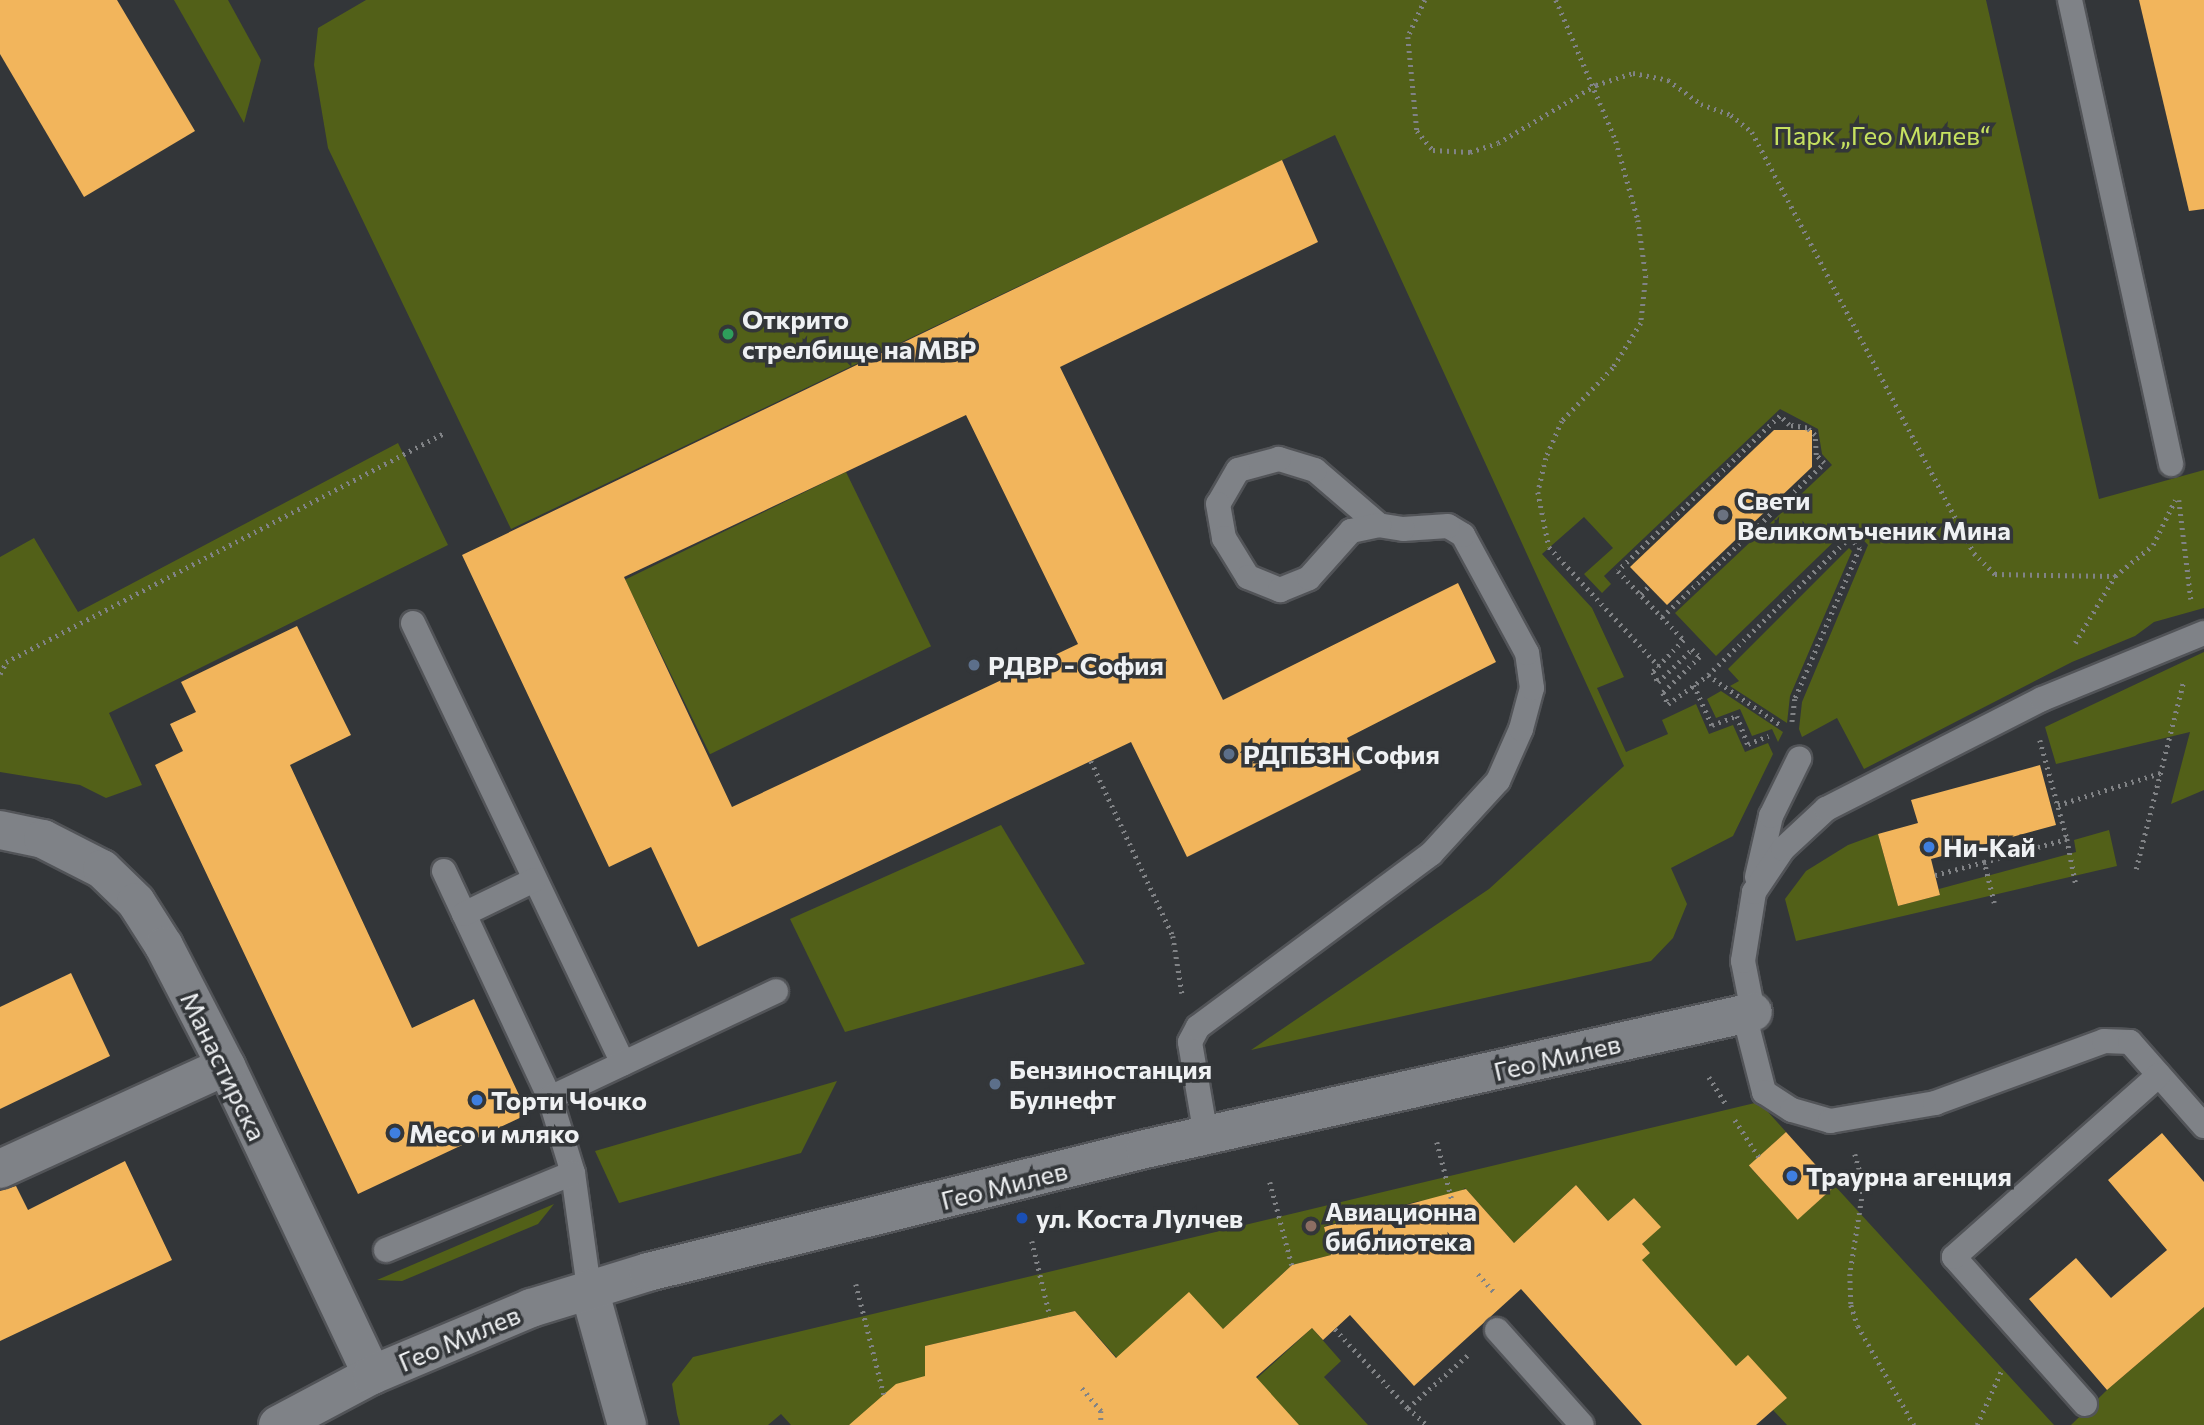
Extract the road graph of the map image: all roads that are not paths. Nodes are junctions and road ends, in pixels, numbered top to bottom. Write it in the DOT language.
graph roads {
  1 [pos="2070,0"];
  2 [pos="2171,464"];
  3 [pos="1379,525"];
  4 [pos="413,623"];
  5 [pos="2204,633"];
  6 [pos="1799,759"];
  7 [pos="0,830"];
  8 [pos="444,871"];
  9 [pos="534,880"];
  10 [pos="1754,891"];
  11 [pos="464,914"];
  12 [pos="776,991"];
  13 [pos="1748,1013"];
  14 [pos="623,1064"];
  15 [pos="226,1066"];
  16 [pos="2159,1075"];
  17 [pos="550,1098"];
  18 [pos="2204,1126"];
  19 [pos="1206,1136"];
  20 [pos="0,1169"];
  21 [pos="573,1172"];
  22 [pos="386,1251"];
  23 [pos="589,1289"];
  24 [pos="1496,1330"];
  25 [pos="373,1375"];
  26 [pos="2085,1404"];
  27 [pos="278,1425"];
  28 [pos="627,1425"];
  29 [pos="1582,1425"];
  1 -- 2 [label="lane"];
  3 -- 3 [label="lane"];
  3 -- 19 [label="lane"];
  4 -- 9 [label="lane"];
  5 -- 10 [label="lane"];
  6 -- 10 [label="lane"];
  7 -- 15 [label="street, Манастирска"];
  8 -- 11 [label="lane"];
  9 -- 11 [label="lane"];
  9 -- 14 [label="lane"];
  10 -- 13 [label="lane"];
  11 -- 17 [label="lane"];
  12 -- 14 [label="lane"];
  13 -- 16 [label="lane"];
  13 -- 19 [label="street, Гео Милев"];
  14 -- 17 [label="lane"];
  15 -- 20 [label="street"];
  15 -- 25 [label="street, Манастирска"];
  16 -- 18 [label="lane"];
  16 -- 26 [label="lane"];
  17 -- 21 [label="lane"];
  19 -- 23 [label="street, Гео Милев"];
  21 -- 22 [label="lane"];
  21 -- 23 [label="lane"];
  23 -- 25 [label="street, Гео Милев"];
  23 -- 28 [label="street"];
  24 -- 29 [label="lane"];
  25 -- 27 [label="street, Гео Милев"];
}
